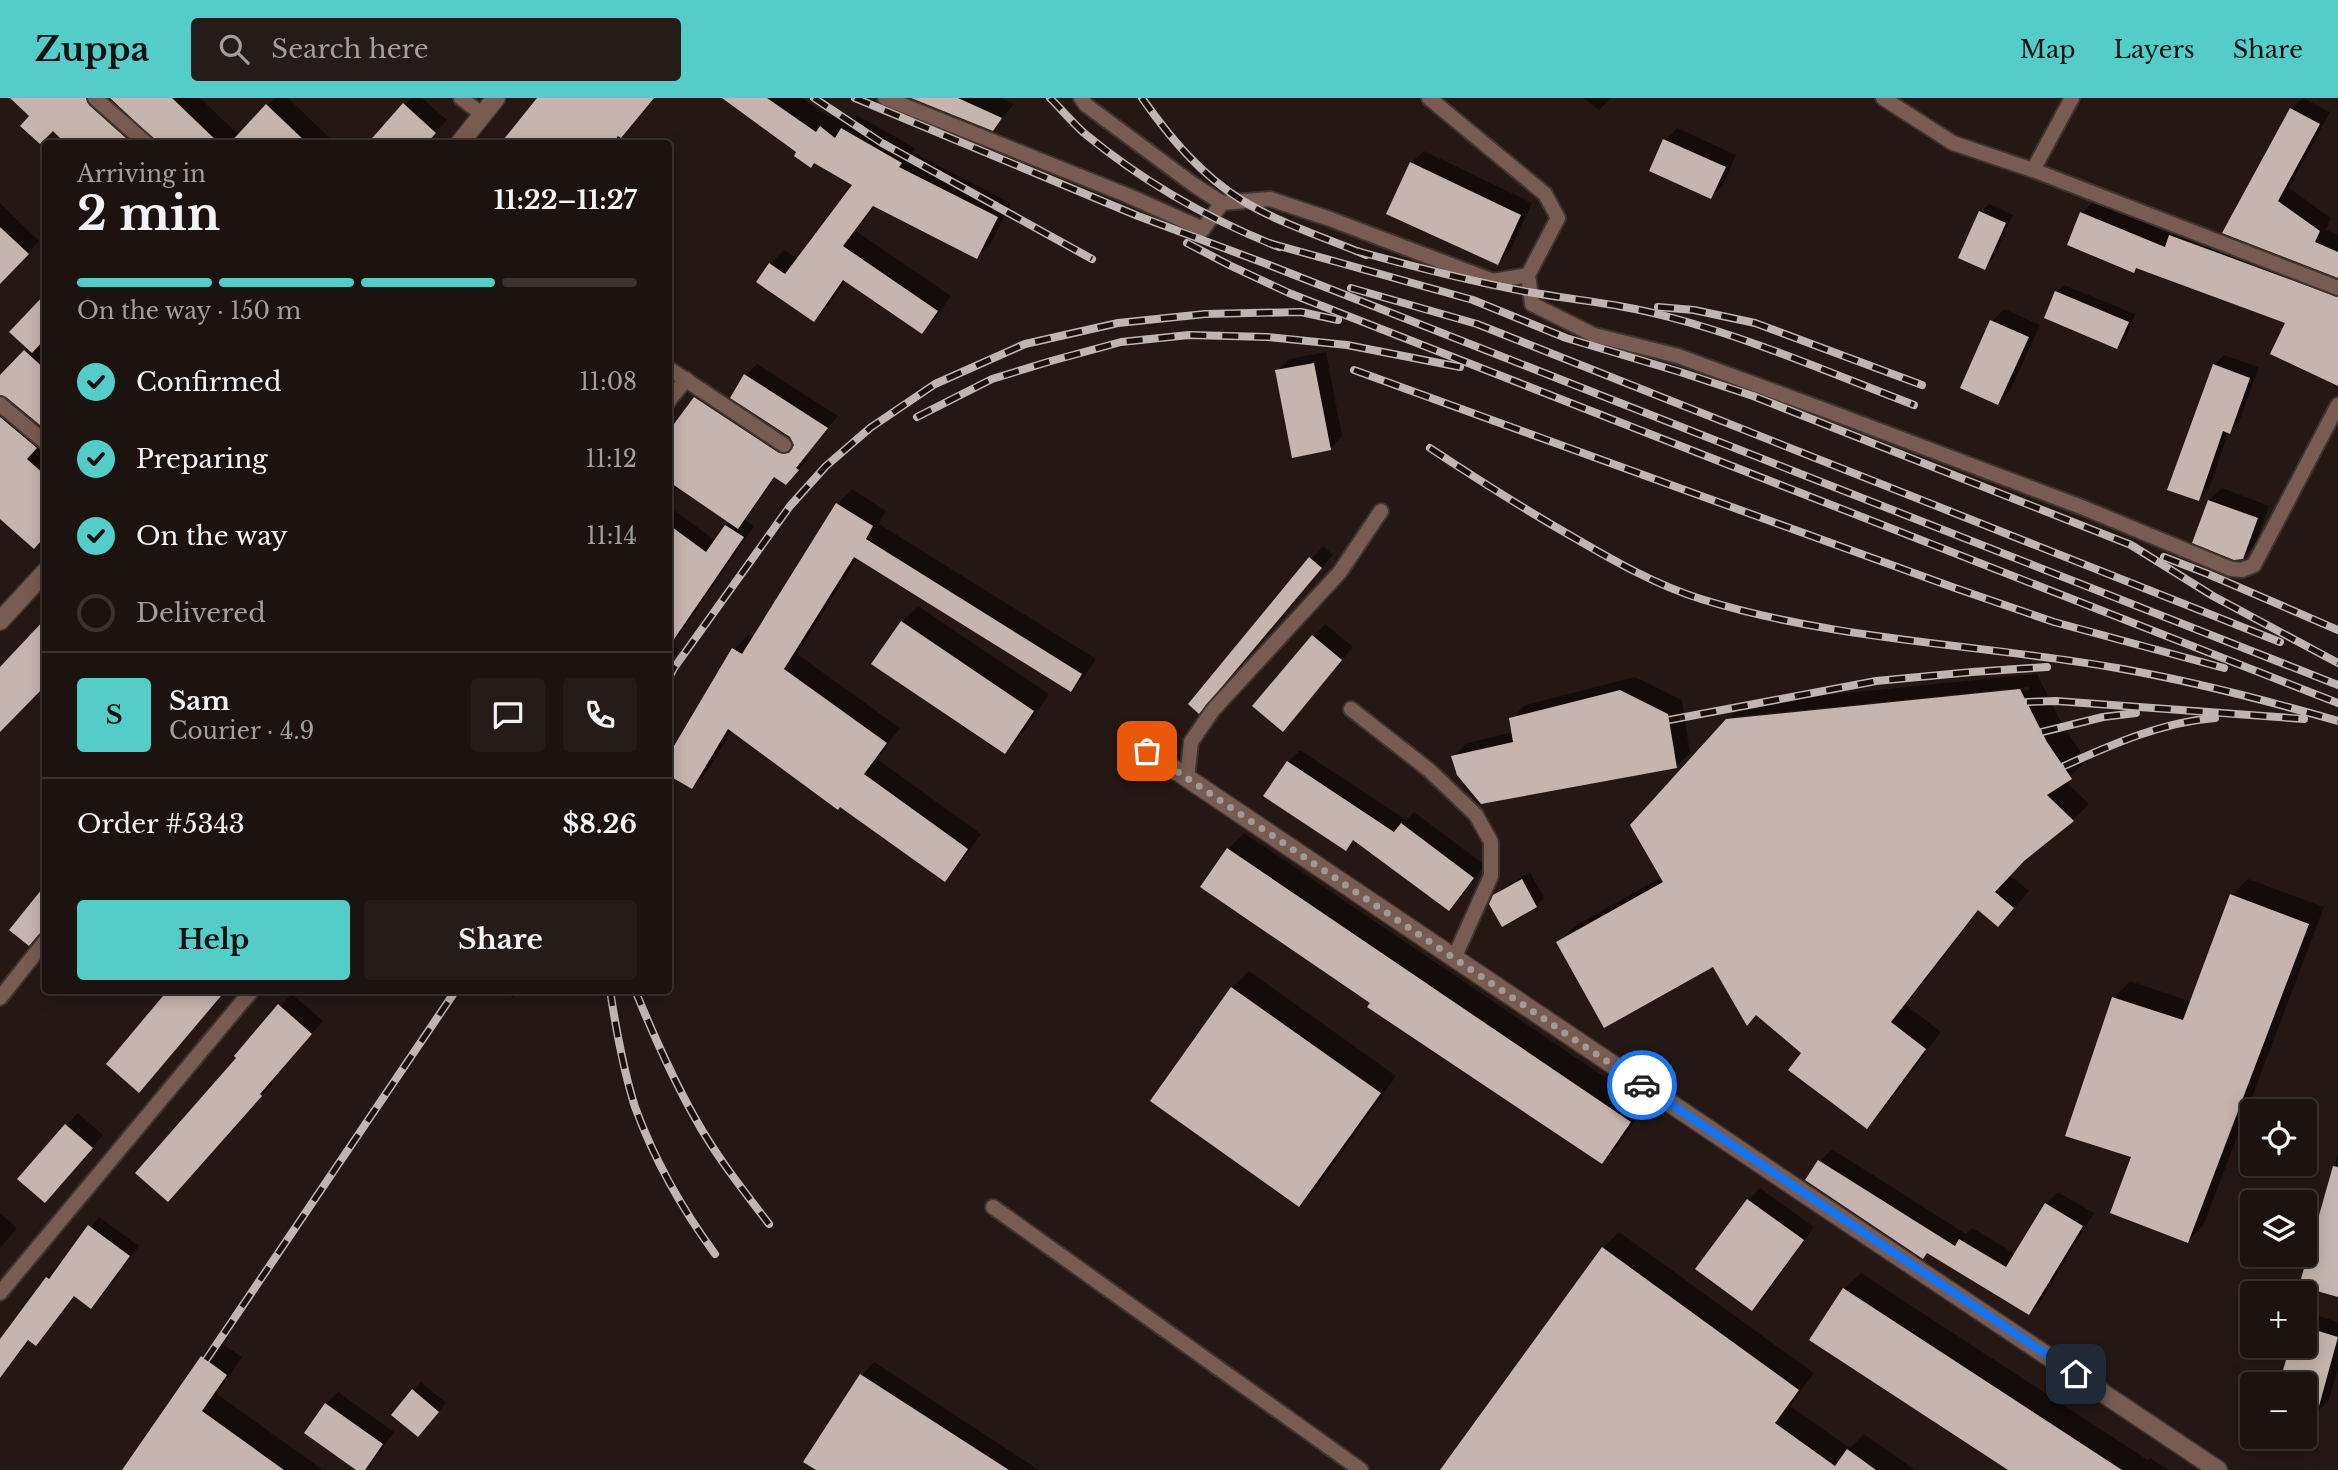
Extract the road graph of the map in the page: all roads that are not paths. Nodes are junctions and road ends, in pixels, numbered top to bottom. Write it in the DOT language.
graph roads {
  1 [pos="95,98"];
  2 [pos="461,98"];
  3 [pos="496,98"];
  4 [pos="885,98"];
  5 [pos="1081,98"];
  6 [pos="1429,98"];
  7 [pos="1882,98"];
  8 [pos="2072,98"];
  9 [pos="483,115"];
  10 [pos="142,140"];
  11 [pos="462,140"];
  12 [pos="2033,170"];
  13 [pos="1222,203"];
  14 [pos="1528,275"];
  15 [pos="2338,288"];
  16 [pos="672,371"];
  17 [pos="685,379"];
  18 [pos="672,397"];
  19 [pos="0,404"];
  20 [pos="2338,405"];
  21 [pos="42,440"];
  22 [pos="784,445"];
  23 [pos="1381,511"];
  24 [pos="42,575"];
  25 [pos="0,621"];
  26 [pos="1351,709"];
  27 [pos="1147,751"];
  28 [pos="1187,778"];
  29 [pos="42,945"];
  30 [pos="1454,958"];
  31 [pos="249,994"];
  32 [pos="0,998"];
  33 [pos="993,1207"];
  34 [pos="0,1293"];
  35 [pos="1361,1470"];
  36 [pos="2218,1470"];
  1 -- 10 [label="lane"];
  2 -- 9 [label="lane"];
  3 -- 9 [label="street"];
  4 -- 13 [label="lane"];
  5 -- 13 [label="lane"];
  6 -- 14 [label="lane"];
  7 -- 12 [label="lane"];
  8 -- 12 [label="lane"];
  9 -- 11 [label="street"];
  12 -- 15 [label="lane"];
  13 -- 14 [label="lane"];
  14 -- 20 [label="lane"];
  16 -- 17 [label="lane"];
  17 -- 18 [label="lane"];
  17 -- 22 [label="lane"];
  19 -- 21 [label="lane"];
  23 -- 28 [label="lane"];
  24 -- 25 [label="street"];
  26 -- 30 [label="lane"];
  27 -- 28 [label="street"];
  28 -- 30 [label="street"];
  29 -- 32 [label="lane"];
  30 -- 36 [label="street"];
  31 -- 34 [label="lane"];
  33 -- 35 [label="lane"];
}
